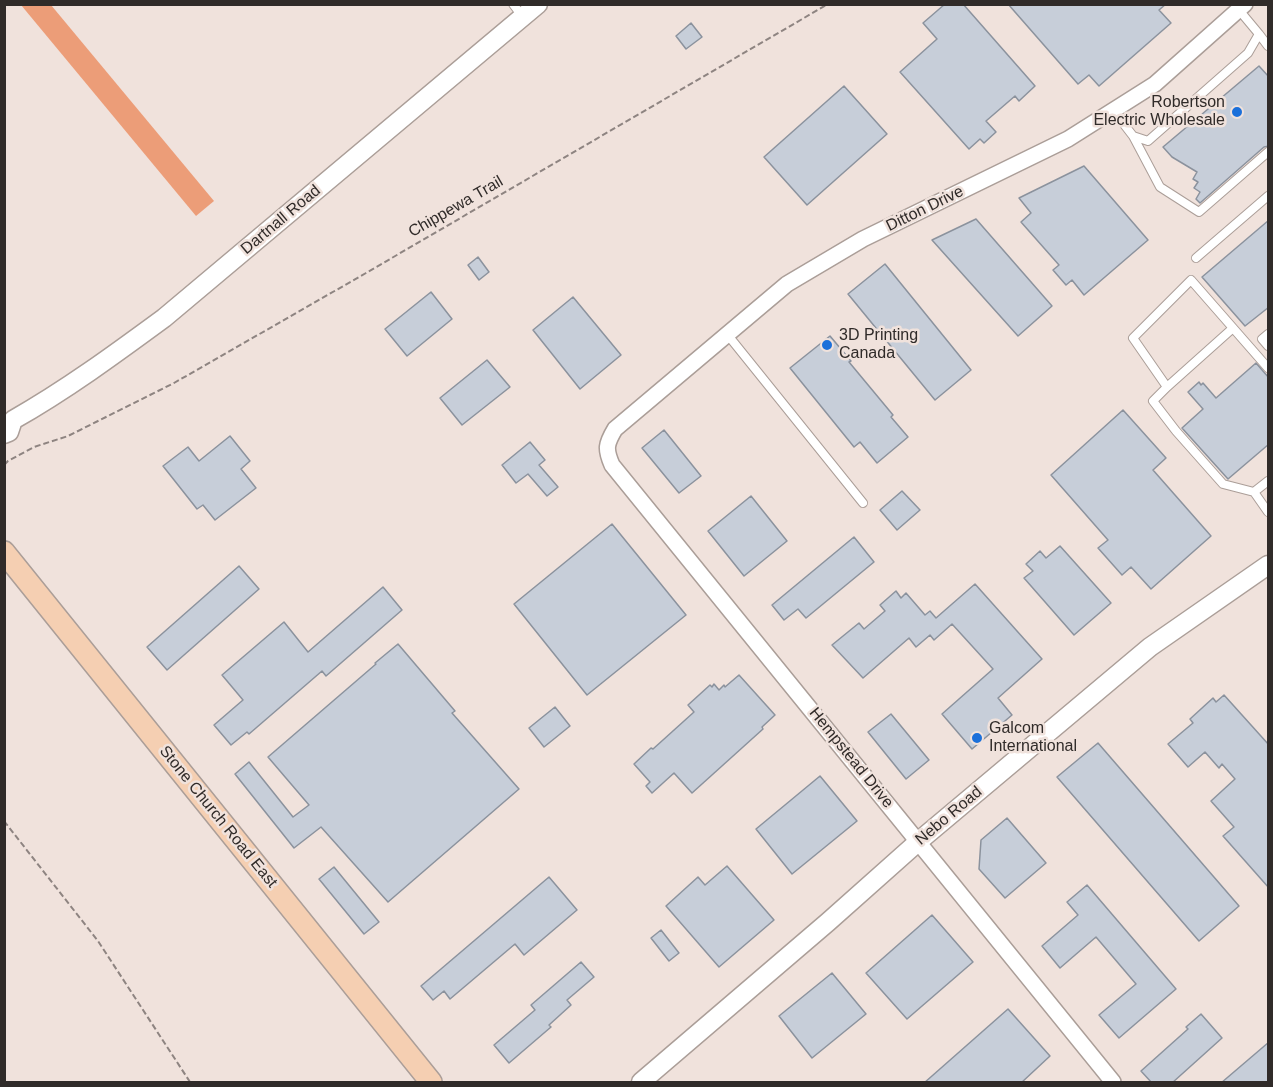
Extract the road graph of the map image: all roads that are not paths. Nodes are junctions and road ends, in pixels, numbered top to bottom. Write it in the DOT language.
graph roads {
  1 [pos="538,4"];
  2 [pos="1242,7"];
  3 [pos="518,11"];
  4 [pos="1259,34"];
  5 [pos="1269,46"];
  6 [pos="1113,110"];
  7 [pos="1133,136"];
  8 [pos="1269,152"];
  9 [pos="1269,197"];
  10 [pos="1196,258"];
  11 [pos="1233,328"];
  12 [pos="727,334"];
  13 [pos="1269,334"];
  14 [pos="1269,346"];
  15 [pos="1269,368"];
  16 [pos="1167,387"];
  17 [pos="7,424"];
  18 [pos="615,429"];
  19 [pos="1269,481"];
  20 [pos="1254,492"];
  21 [pos="863,503"];
  22 [pos="1269,512"];
  23 [pos="4,552"];
  24 [pos="1269,565"];
  25 [pos="918,841"];
  26 [pos="431,1083"];
  27 [pos="640,1083"];
  28 [pos="1113,1083"];
  1 -- 3 [label="street, Dartnall Road"];
  2 -- 4 [label="lane"];
  2 -- 6 [label="street, Ditton Drive"];
  3 -- 17 [label="street, Dartnall Road"];
  4 -- 5 [label="lane"];
  4 -- 7 [label="lane"];
  6 -- 7 [label="lane"];
  6 -- 12 [label="street, Ditton Drive"];
  7 -- 8 [label="lane"];
  9 -- 10 [label="lane"];
  11 -- 15 [label="lane"];
  11 -- 16 [label="lane"];
  11 -- 16 [label="lane"];
  12 -- 18 [label="street, Ditton Drive"];
  12 -- 21 [label="lane"];
  13 -- 14 [label="lane"];
  16 -- 20 [label="lane"];
  18 -- 25 [label="street, Hempstead Drive"];
  19 -- 20 [label="lane"];
  20 -- 22 [label="lane"];
  23 -- 26 [label="main road, Stone Church Road East"];
  24 -- 25 [label="street, Nebo Road"];
  25 -- 27 [label="street, Nebo Road"];
  25 -- 28 [label="street, Hempstead Drive"];
}
